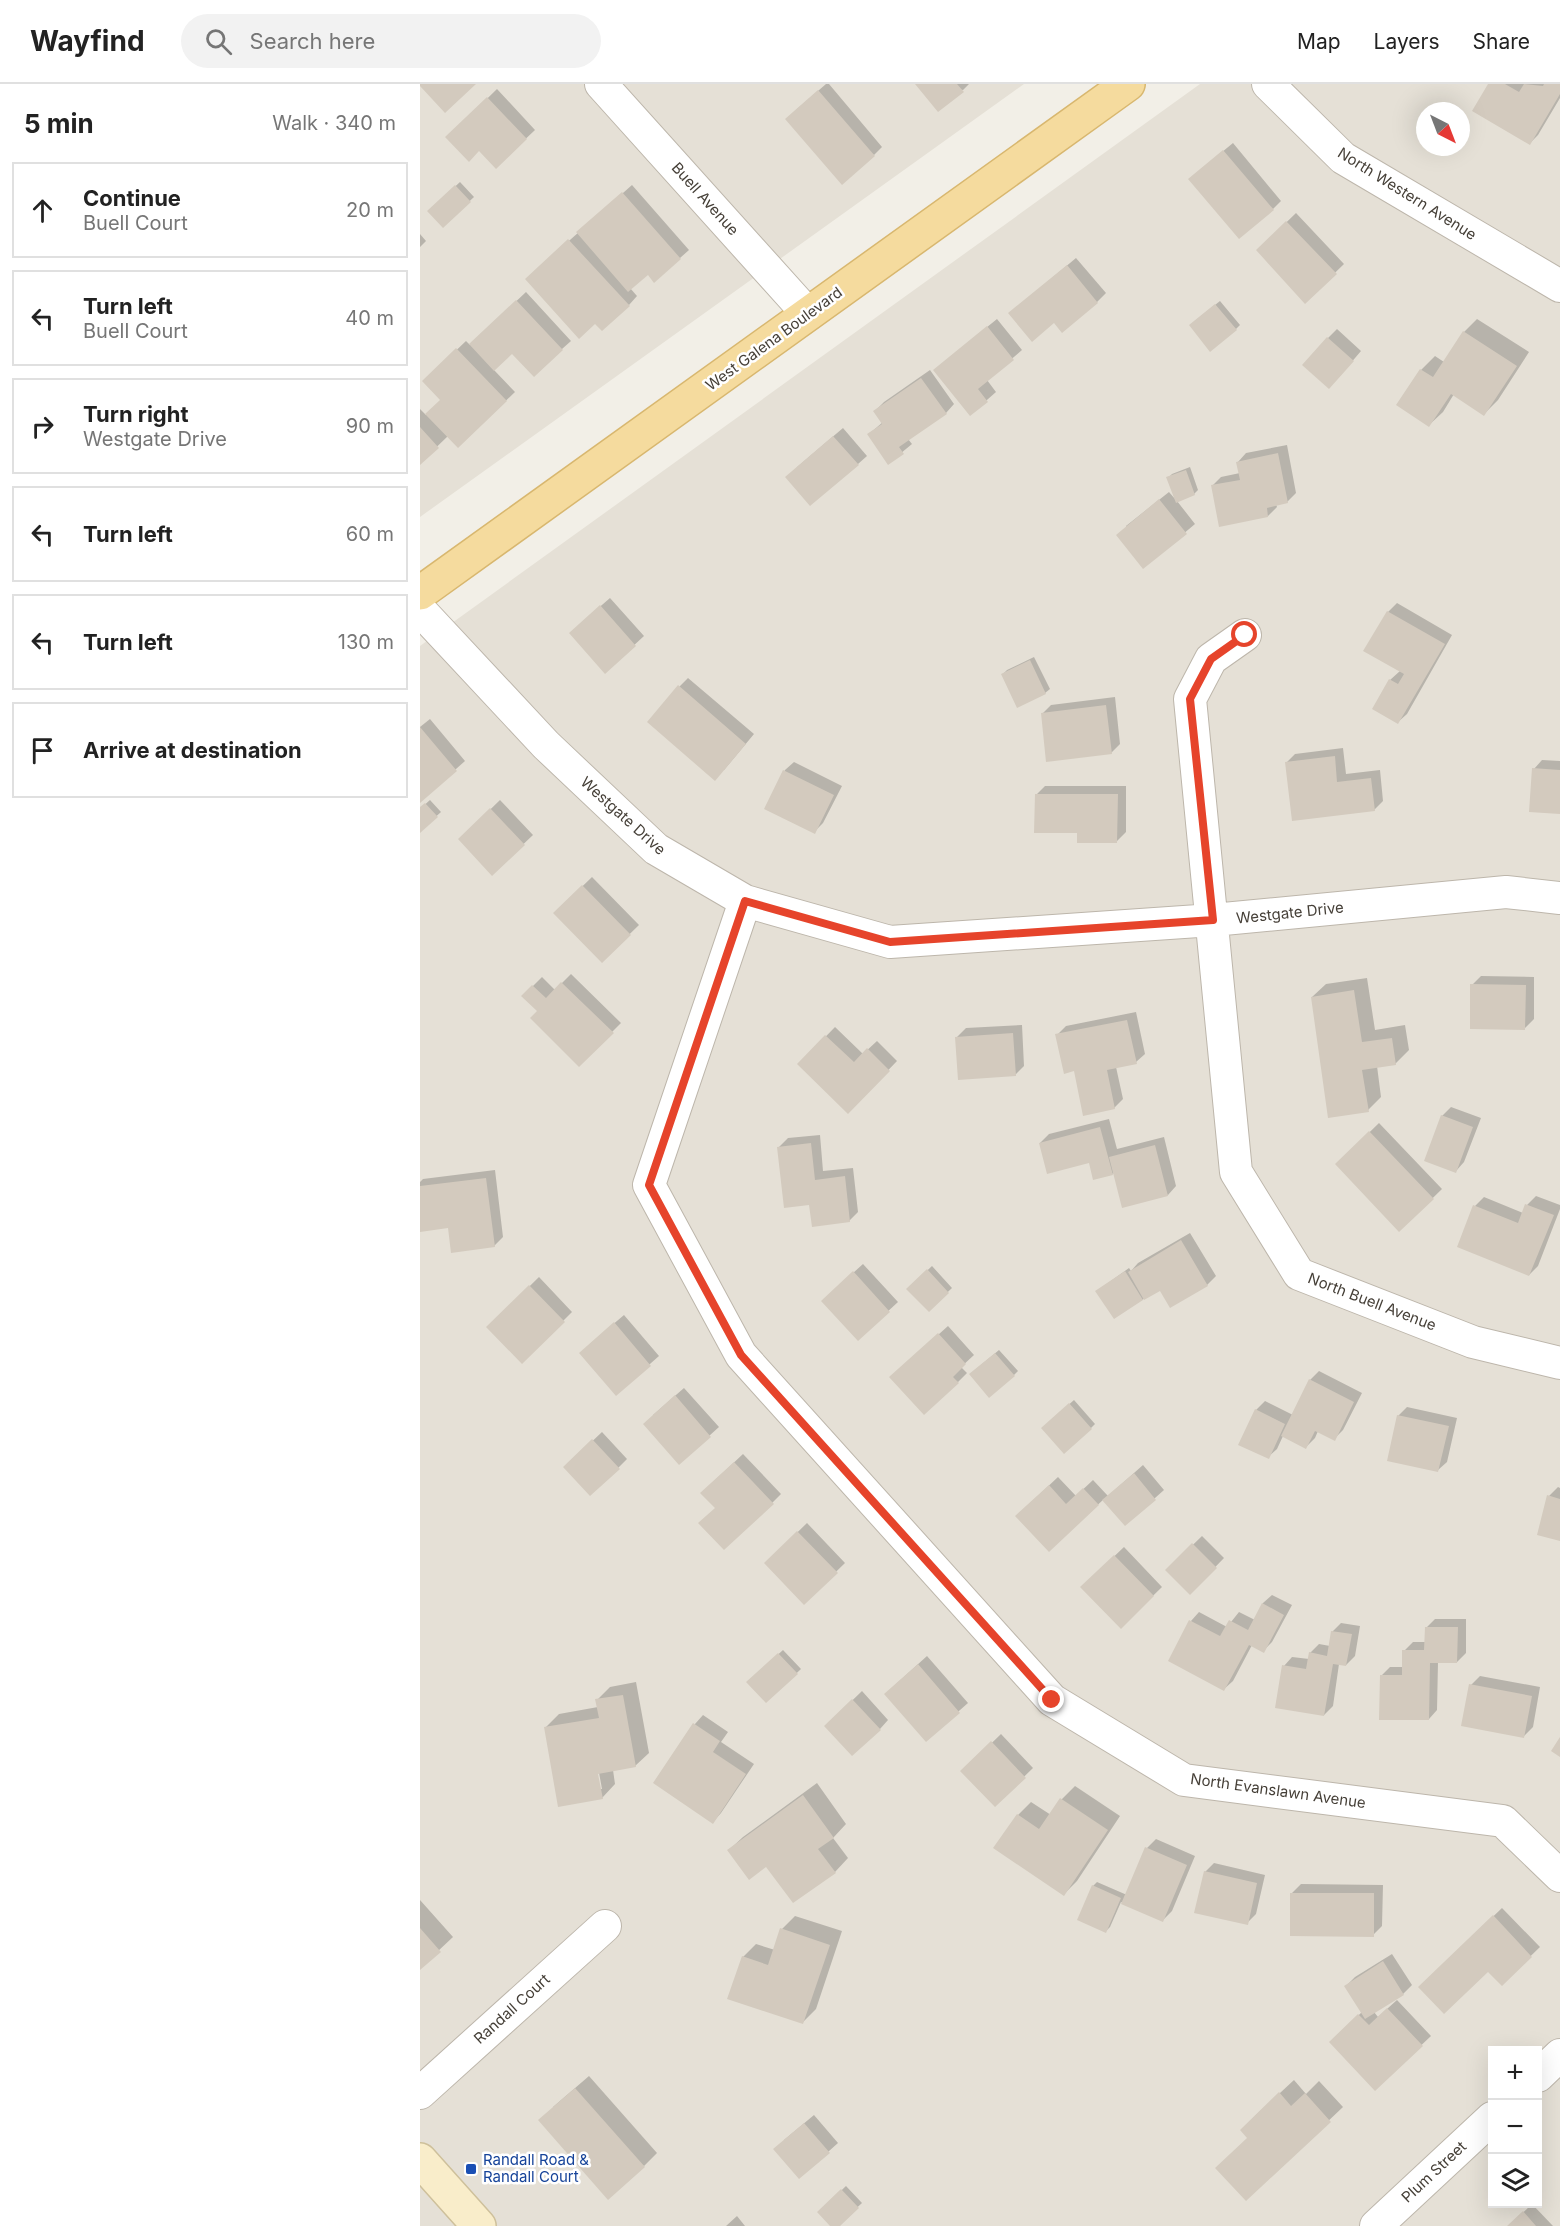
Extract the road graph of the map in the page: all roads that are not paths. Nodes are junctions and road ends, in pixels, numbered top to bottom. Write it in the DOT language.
graph roads {
  1 [pos="601,84"];
  2 [pos="1128,84"];
  3 [pos="1268,84"];
  4 [pos="1560,286"];
  5 [pos="808,314"];
  6 [pos="420,593"];
  7 [pos="420,610"];
  8 [pos="1245,635"];
  9 [pos="1560,898"];
  10 [pos="745,901"];
  11 [pos="1213,920"];
  12 [pos="1560,1363"];
  13 [pos="1560,1876"];
  14 [pos="605,1926"];
  15 [pos="1560,2055"];
  16 [pos="1542,2072"];
  17 [pos="420,2093"];
  18 [pos="1488,2122"];
  19 [pos="420,2160"];
  20 [pos="479,2226"];
  21 [pos="1376,2226"];
  1 -- 5 [label="street, Buell Avenue"];
  2 -- 5 [label="main road, West Galena Boulevard"];
  3 -- 4 [label="street, North Western Avenue"];
  5 -- 6 [label="main road, West Galena Boulevard"];
  7 -- 10 [label="street, Westgate Drive"];
  8 -- 11 [label="street, North Buell Avenue"];
  9 -- 11 [label="street, Westgate Drive"];
  10 -- 11 [label="street, Westgate Drive"];
  10 -- 13 [label="street, North Evanslawn Avenue"];
  11 -- 12 [label="street, North Buell Avenue"];
  14 -- 17 [label="street, Randall Court"];
  15 -- 16 [label="street"];
  18 -- 21 [label="street, Plum Street"];
  19 -- 20 [label="main road"];
}
